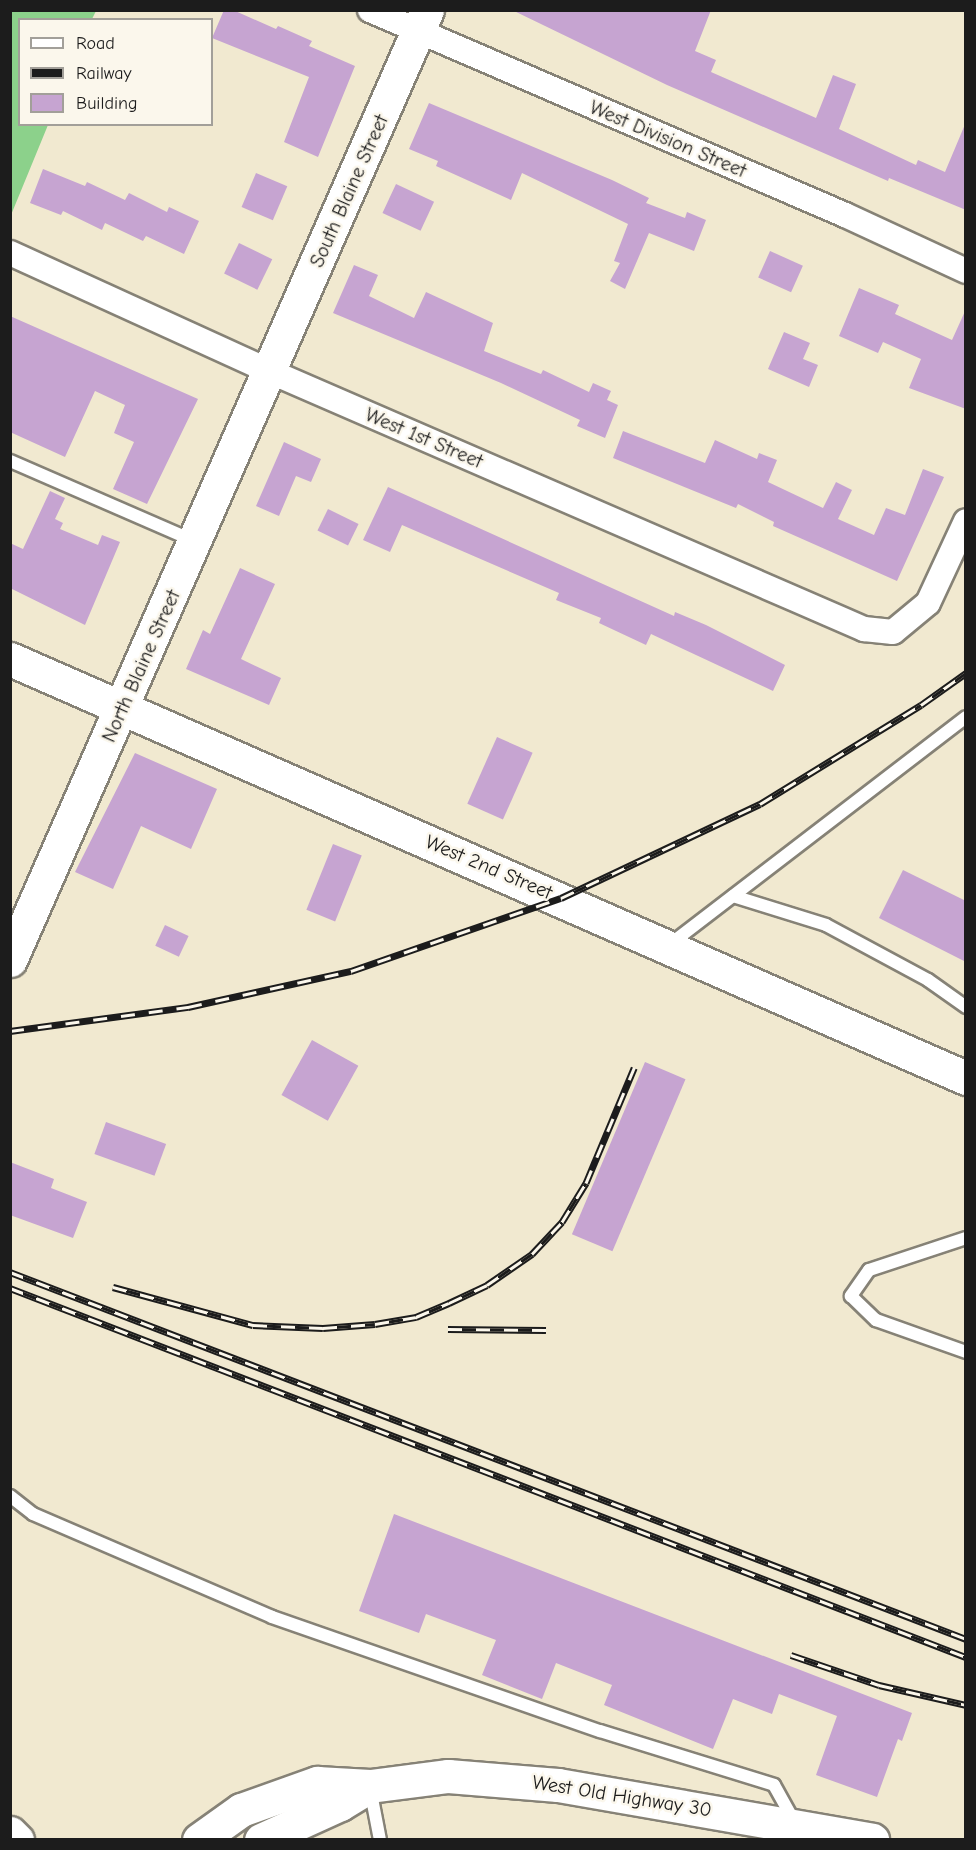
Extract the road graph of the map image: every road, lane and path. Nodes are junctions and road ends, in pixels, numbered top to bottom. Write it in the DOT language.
graph roads {
  1 [pos="370,10"];
  2 [pos="422,21"];
  3 [pos="10,253"];
  4 [pos="966,271"];
  5 [pos="269,371"];
  6 [pos="10,461"];
  7 [pos="966,522"];
  8 [pos="196,541"];
  9 [pos="10,659"];
  10 [pos="122,709"];
  11 [pos="966,717"];
  12 [pos="733,896"];
  13 [pos="668,946"];
  14 [pos="10,960"];
  15 [pos="966,1007"];
  16 [pos="966,1078"];
  17 [pos="966,1238"];
  18 [pos="966,1352"];
  19 [pos="10,1496"];
  20 [pos="370,1786"];
  21 [pos="796,1832"];
  22 [pos="10,1833"];
  23 [pos="17,1839"];
  24 [pos="199,1839"];
  25 [pos="261,1839"];
  26 [pos="380,1839"];
  27 [pos="872,1839"];
  1 -- 2 [label="street, West Division Street"];
  2 -- 4 [label="street, West Division Street"];
  2 -- 5 [label="main road, South Blaine Street"];
  3 -- 5 [label="street, West 1st Street"];
  5 -- 7 [label="street, West 1st Street"];
  5 -- 8 [label="main road, North Blaine Street"];
  6 -- 8 [label="lane"];
  8 -- 10 [label="main road, North Blaine Street"];
  9 -- 10 [label="main road, West 2nd Street"];
  10 -- 13 [label="main road, West 2nd Street"];
  10 -- 14 [label="main road, North Blaine Street"];
  11 -- 12 [label="lane"];
  12 -- 13 [label="lane"];
  12 -- 15 [label="lane"];
  13 -- 16 [label="main road, West 2nd Street"];
  17 -- 18 [label="lane"];
  19 -- 21 [label="lane"];
  20 -- 21 [label="main road, West Old Highway 30"];
  20 -- 24 [label="main road, West Old Highway 30"];
  20 -- 25 [label="main road, West Old Highway 30"];
  20 -- 26 [label="lane"];
  21 -- 27 [label="main road, West Old Highway 30"];
  22 -- 23 [label="main road"];
}
